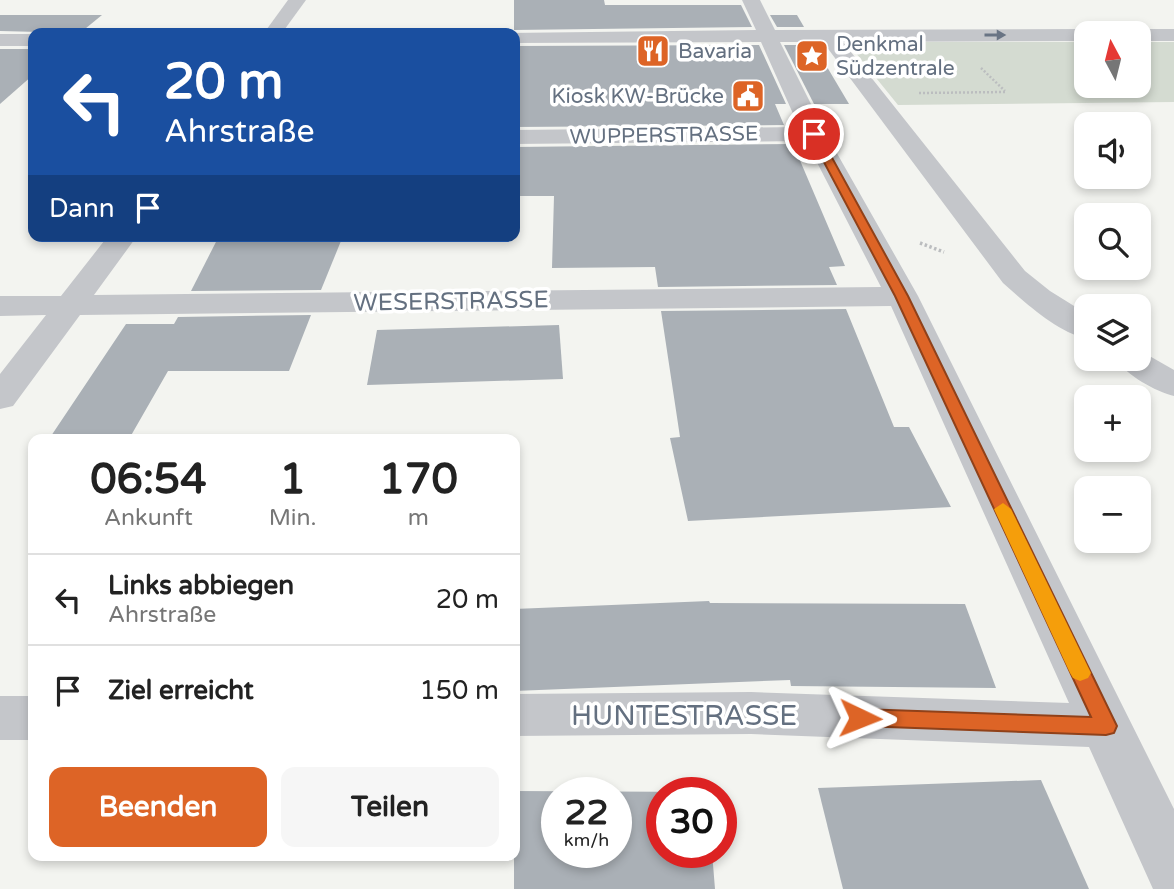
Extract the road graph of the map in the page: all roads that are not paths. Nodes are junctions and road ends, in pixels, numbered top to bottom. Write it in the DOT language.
graph roads {
  1 [pos="297,0"];
  2 [pos="751,0"];
  3 [pos="277,28"];
  4 [pos="1174,34"];
  5 [pos="1074,35"];
  6 [pos="1152,35"];
  7 [pos="828,36"];
  8 [pos="520,37"];
  9 [pos="767,37"];
  10 [pos="0,40"];
  11 [pos="28,40"];
  12 [pos="814,134"];
  13 [pos="520,136"];
  14 [pos="118,242"];
  15 [pos="902,296"];
  16 [pos="70,304"];
  17 [pos="0,306"];
  18 [pos="1074,321"];
  19 [pos="1151,370"];
  20 [pos="1174,385"];
  21 [pos="0,398"];
  22 [pos="520,715"];
  23 [pos="0,718"];
  24 [pos="28,718"];
  25 [pos="1106,726"];
  26 [pos="1174,870"];
  1 -- 3 [label="street"];
  2 -- 9 [label="street"];
  4 -- 6 [label="street"];
  7 -- 5 [label="street, one-way"];
  7 -- 9 [label="street"];
  7 -- 18 [label="street"];
  8 -- 9 [label="street"];
  9 -- 12 [label="street"];
  10 -- 11 [label="street"];
  12 -- 13 [label="street, WUPPERSTRASSE"];
  12 -- 15 [label="street"];
  14 -- 16 [label="street"];
  15 -- 16 [label="street, WESERSTRASSE"];
  15 -- 25 [label="street"];
  16 -- 17 [label="street, WESERSTRASSE"];
  16 -- 21 [label="street"];
  19 -- 20 [label="street"];
  22 -- 25 [label="street, HUNTESTRASSE"];
  23 -- 24 [label="street"];
  25 -- 26 [label="street"];
}
